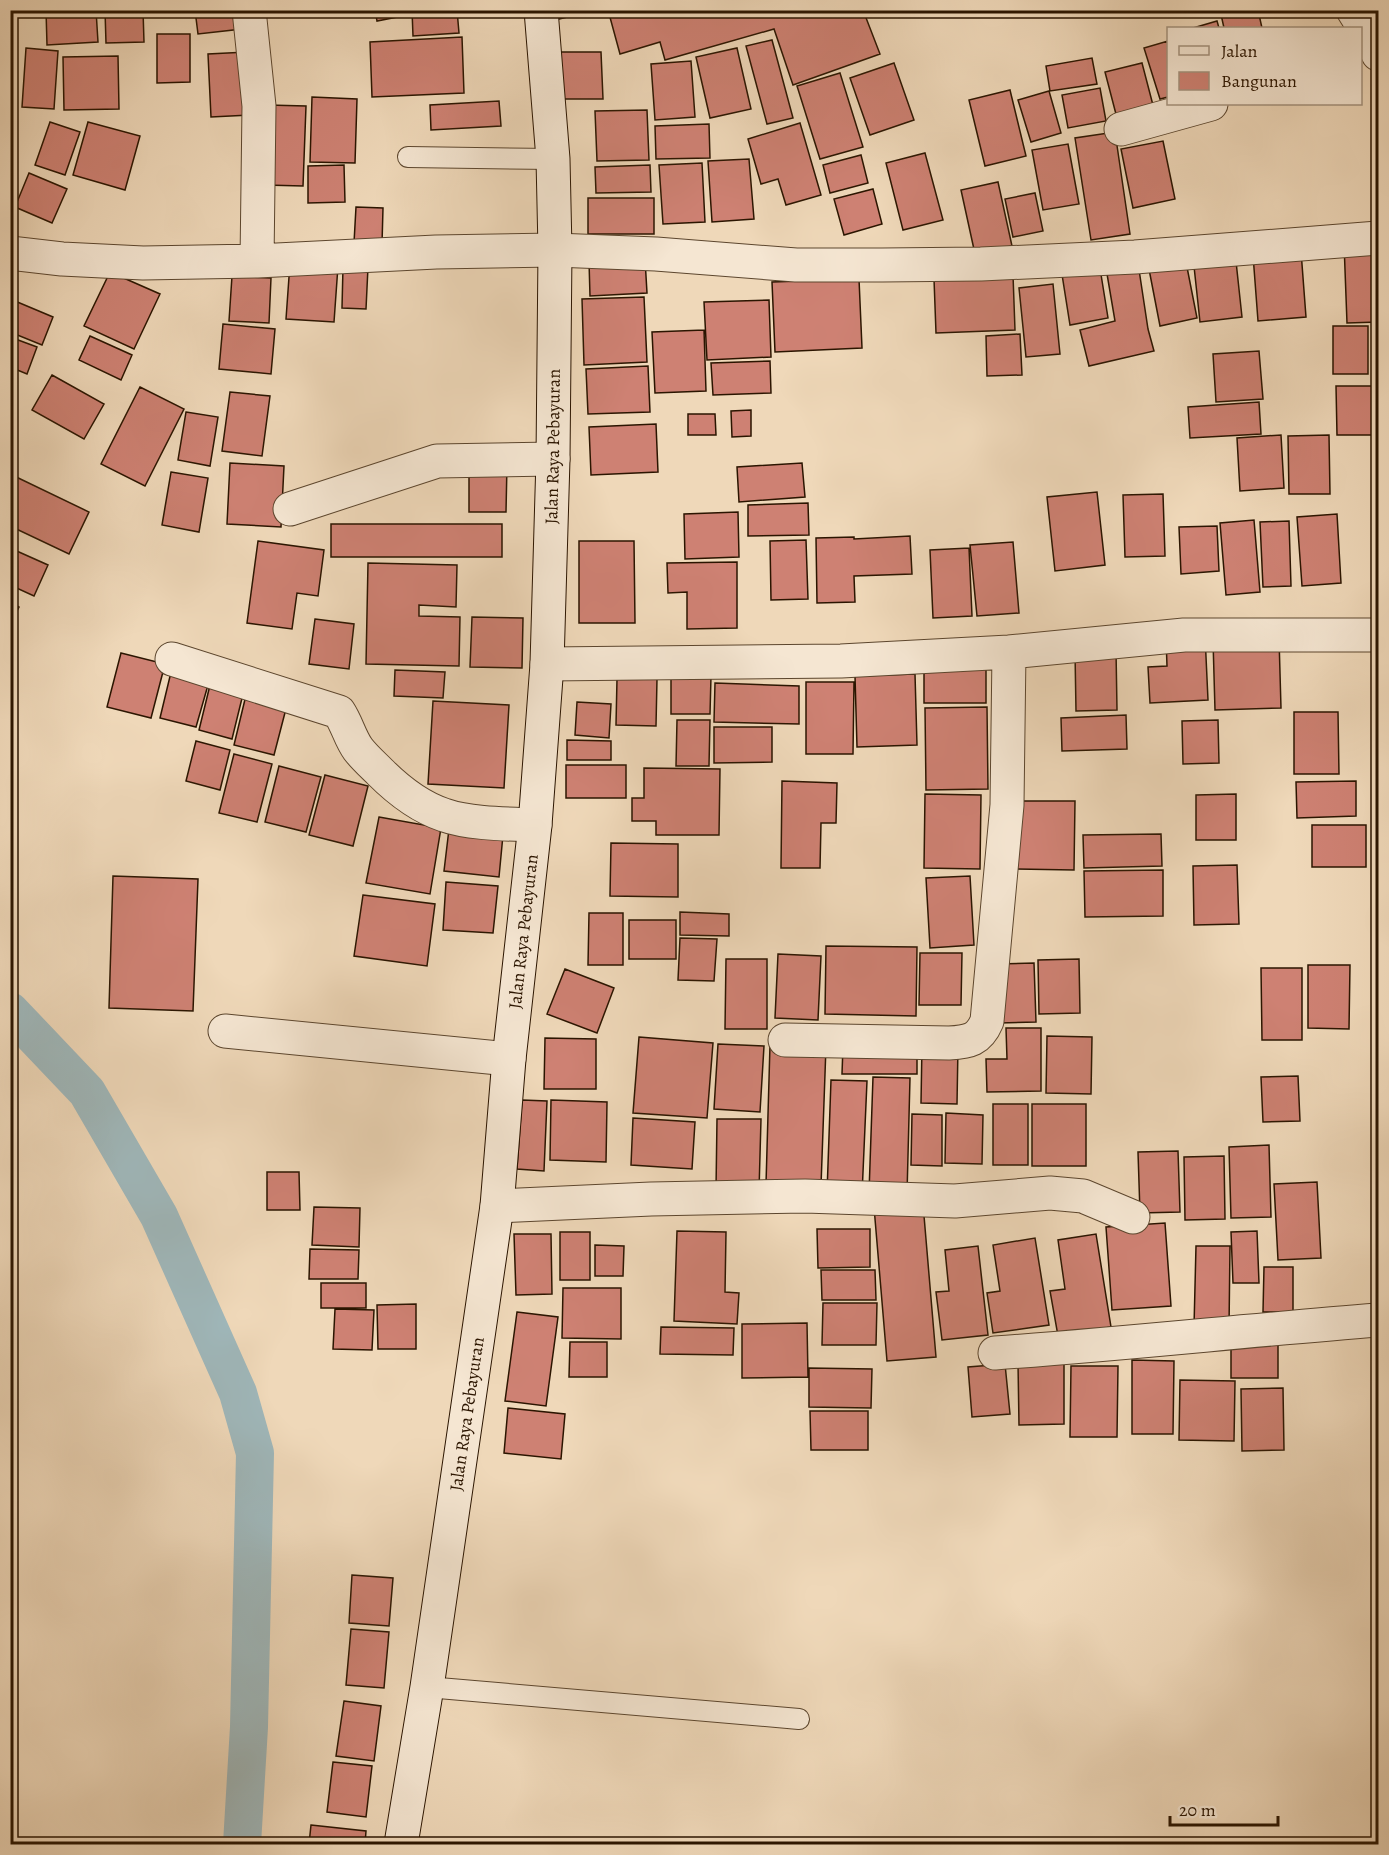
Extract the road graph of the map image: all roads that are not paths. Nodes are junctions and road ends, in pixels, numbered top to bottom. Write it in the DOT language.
graph roads {
  1 [pos="249,10"];
  2 [pos="541,10"];
  3 [pos="1353,10"];
  4 [pos="1361,27"];
  5 [pos="1362,29"];
  6 [pos="1370,45"];
  7 [pos="1207,105"];
  8 [pos="1121,129"];
  9 [pos="408,157"];
  10 [pos="553,159"];
  11 [pos="1378,238"];
  12 [pos="555,250"];
  13 [pos="10,253"];
  14 [pos="257,261"];
  15 [pos="553,459"];
  16 [pos="290,509"];
  17 [pos="1378,635"];
  18 [pos="1009,652"];
  19 [pos="172,659"];
  20 [pos="547,664"];
  21 [pos="535,825"];
  22 [pos="225,1031"];
  23 [pos="785,1040"];
  24 [pos="509,1059"];
  25 [pos="497,1206"];
  26 [pos="1133,1217"];
  27 [pos="1378,1320"];
  28 [pos="994,1353"];
  29 [pos="427,1687"];
  30 [pos="799,1719"];
  31 [pos="401,1845"];
  1 -- 14 [label="street"];
  2 -- 10 [label="street, Jalan Raya Pebayuran"];
  3 -- 4 [label="street"];
  5 -- 6 [label="street"];
  7 -- 8 [label="street"];
  9 -- 10 [label="lane"];
  10 -- 12 [label="street, Jalan Raya Pebayuran"];
  11 -- 12 [label="street"];
  12 -- 14 [label="street"];
  12 -- 15 [label="street, Jalan Raya Pebayuran"];
  13 -- 14 [label="street"];
  15 -- 16 [label="street"];
  15 -- 20 [label="street, Jalan Raya Pebayuran"];
  17 -- 18 [label="street"];
  18 -- 20 [label="street"];
  18 -- 23 [label="street"];
  19 -- 21 [label="street"];
  20 -- 21 [label="street, Jalan Raya Pebayuran"];
  21 -- 24 [label="street, Jalan Raya Pebayuran"];
  22 -- 24 [label="street"];
  24 -- 25 [label="street, Jalan Raya Pebayuran"];
  25 -- 26 [label="street"];
  25 -- 29 [label="street, Jalan Raya Pebayuran"];
  27 -- 28 [label="street"];
  29 -- 30 [label="lane"];
  29 -- 31 [label="street, Jalan Raya Pebayuran"];
}
